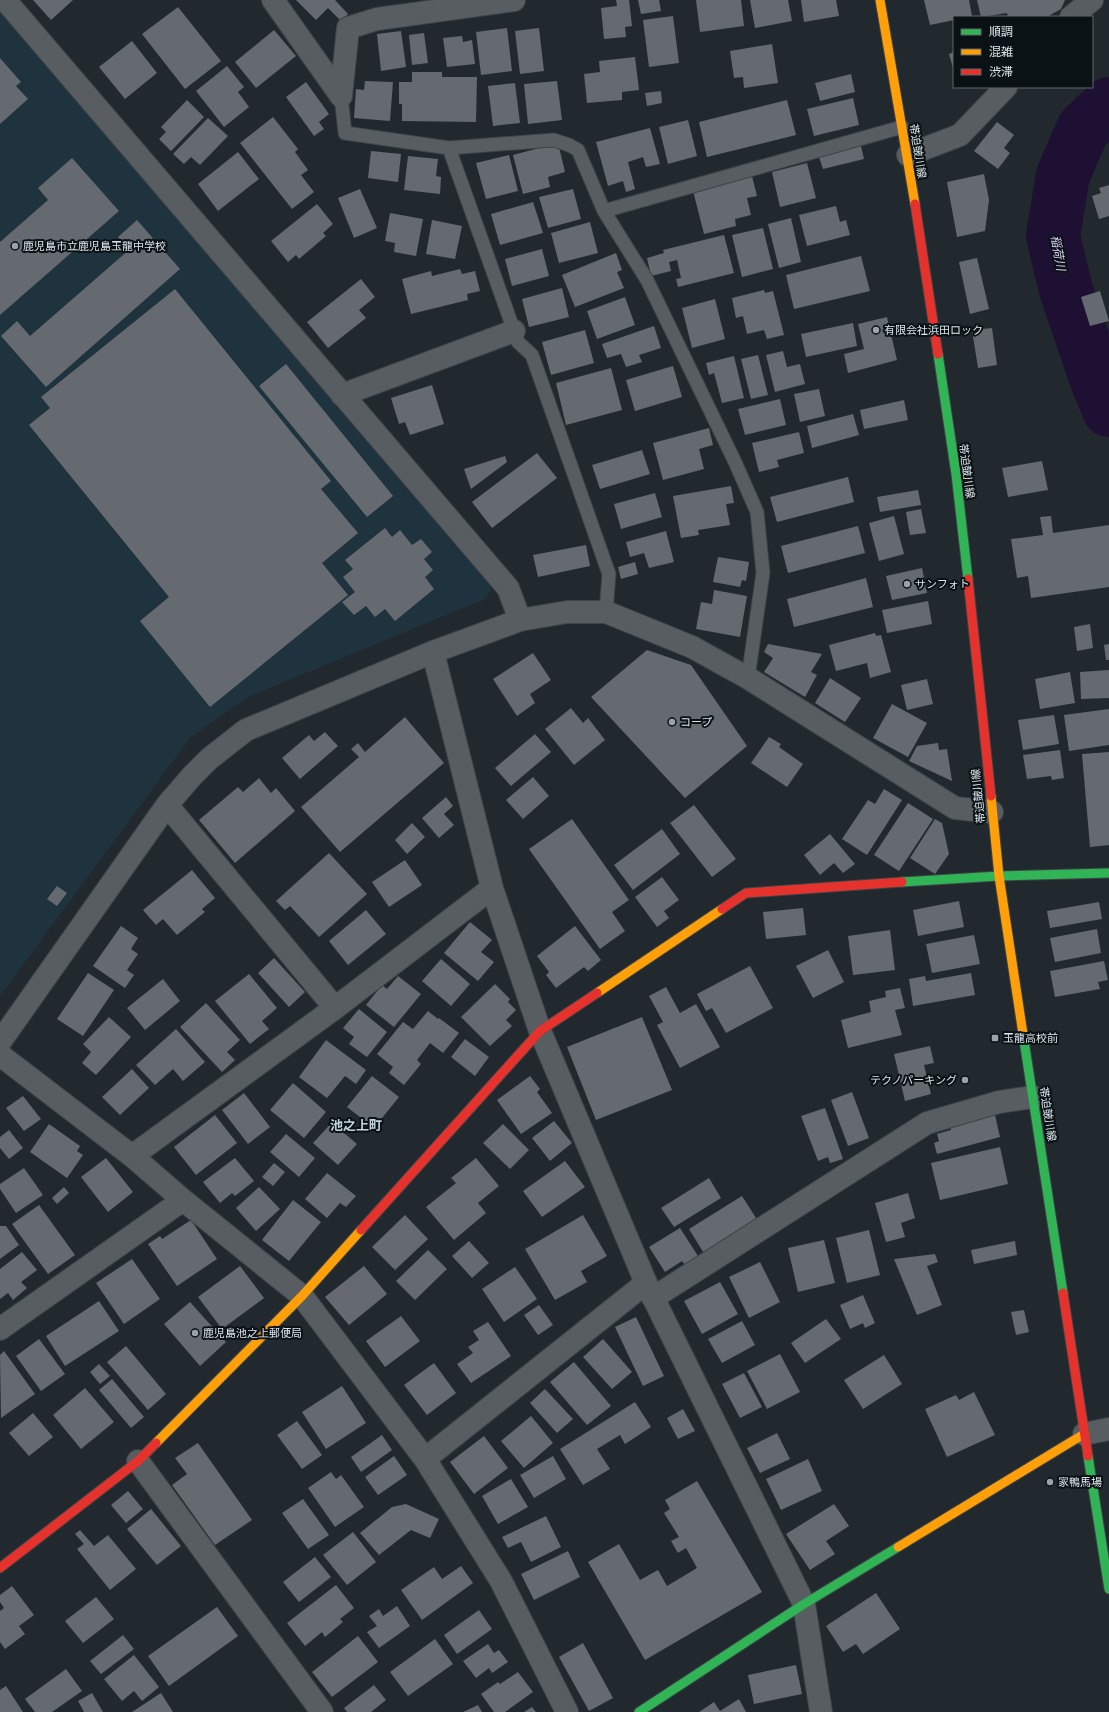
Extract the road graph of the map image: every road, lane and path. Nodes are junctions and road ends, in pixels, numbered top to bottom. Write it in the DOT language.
graph roads {
  1 [pos="5,0"];
  2 [pos="273,0"];
  3 [pos="514,0"];
  4 [pos="880,0"];
  5 [pos="1092,0"];
  6 [pos="1072,16"];
  7 [pos="1005,88"];
  8 [pos="341,96"];
  9 [pos="902,127"];
  10 [pos="449,148"];
  11 [pos="908,155"];
  12 [pos="604,211"];
  13 [pos="514,331"];
  14 [pos="342,395"];
  15 [pos="606,612"];
  16 [pos="520,620"];
  17 [pos="433,652"];
  18 [pos="748,678"];
  19 [pos="167,805"];
  20 [pos="992,812"];
  21 [pos="1109,873"];
  22 [pos="999,876"];
  23 [pos="492,888"];
  24 [pos="335,1008"];
  25 [pos="540,1031"];
  26 [pos="0,1042"];
  27 [pos="0,1055"];
  28 [pos="1033,1098"];
  29 [pos="132,1156"];
  30 [pos="183,1200"];
  31 [pos="650,1290"];
  32 [pos="302,1296"];
  33 [pos="0,1329"];
  34 [pos="1109,1429"];
  35 [pos="1084,1434"];
  36 [pos="425,1459"];
  37 [pos="138,1461"];
  38 [pos="0,1568"];
  39 [pos="1109,1589"];
  40 [pos="804,1604"];
  41 [pos="322,1712"];
  42 [pos="567,1712"];
  43 [pos="639,1712"];
  44 [pos="821,1712"];
  1 -- 14 [label="street"];
  2 -- 8 [label="street"];
  3 -- 8 [label="street"];
  4 -- 9 [label="street, 帯迫皷川線"];
  5 -- 6 [label="street"];
  7 -- 11 [label="street"];
  8 -- 10 [label="lane"];
  9 -- 11 [label="street, 帯迫皷川線"];
  9 -- 12 [label="lane"];
  10 -- 12 [label="lane"];
  10 -- 13 [label="lane"];
  11 -- 20 [label="street, 帯迫皷川線"];
  12 -- 18 [label="lane"];
  13 -- 14 [label="street"];
  13 -- 15 [label="lane"];
  14 -- 16 [label="street"];
  15 -- 16 [label="street"];
  15 -- 18 [label="street"];
  16 -- 17 [label="street"];
  17 -- 19 [label="street"];
  17 -- 23 [label="street"];
  18 -- 20 [label="street"];
  19 -- 24 [label="street"];
  19 -- 26 [label="street"];
  20 -- 22 [label="street, 帯迫皷川線"];
  21 -- 22 [label="street"];
  22 -- 25 [label="street"];
  22 -- 28 [label="street, 帯迫皷川線"];
  23 -- 24 [label="street"];
  23 -- 25 [label="street"];
  24 -- 29 [label="street"];
  25 -- 31 [label="street"];
  25 -- 32 [label="street"];
  27 -- 29 [label="street"];
  28 -- 31 [label="street"];
  28 -- 35 [label="street, 帯迫皷川線"];
  29 -- 30 [label="street"];
  30 -- 32 [label="street"];
  30 -- 33 [label="street"];
  31 -- 36 [label="street"];
  31 -- 40 [label="street"];
  32 -- 36 [label="street"];
  32 -- 37 [label="street"];
  34 -- 35 [label="street"];
  35 -- 39 [label="street, 帯迫皷川線"];
  35 -- 40 [label="street"];
  36 -- 42 [label="street"];
  37 -- 38 [label="street"];
  37 -- 41 [label="street"];
  40 -- 43 [label="street"];
  40 -- 44 [label="street"];
}
